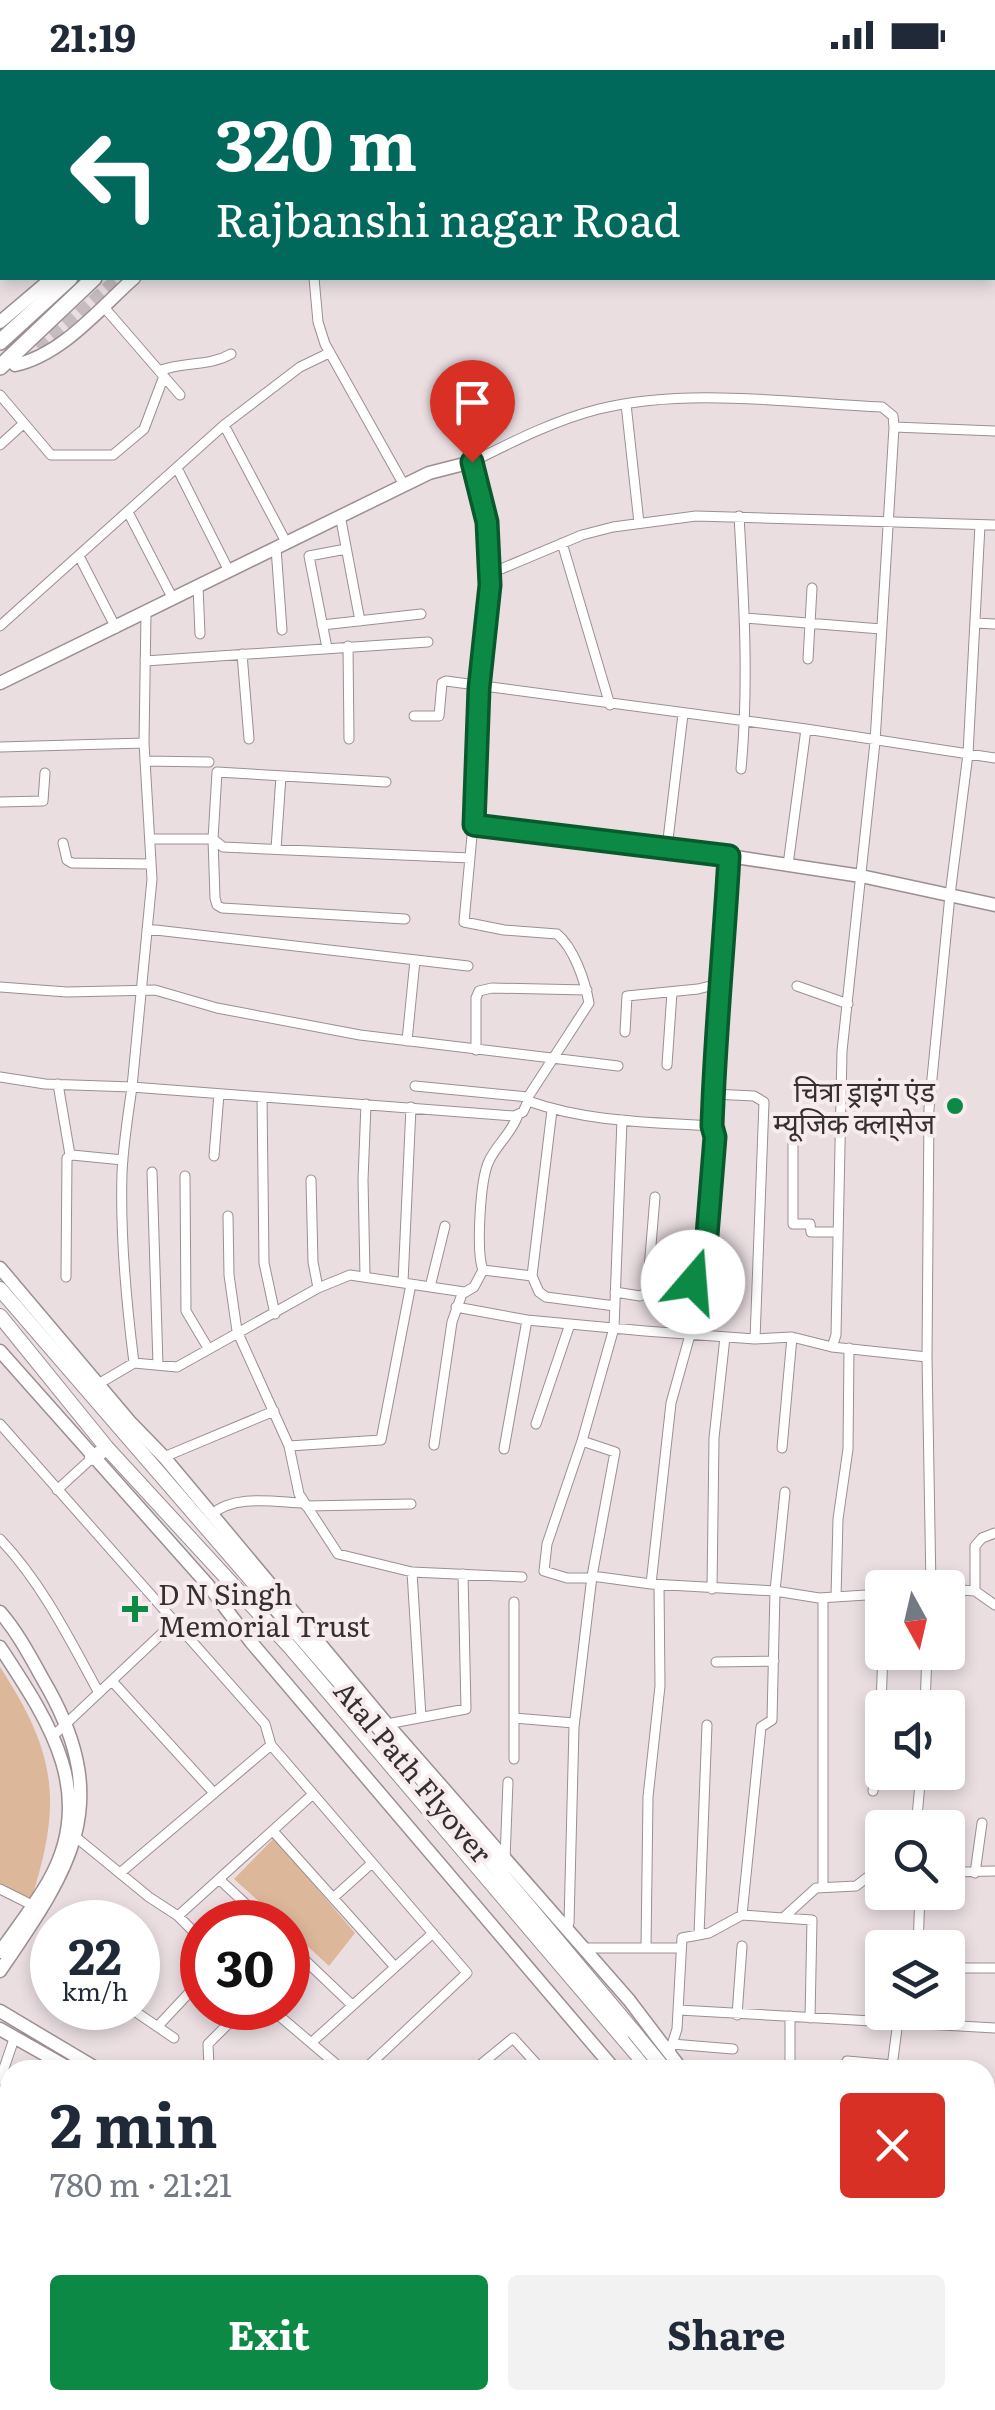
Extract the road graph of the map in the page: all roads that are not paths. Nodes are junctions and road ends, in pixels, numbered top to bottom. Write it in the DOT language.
graph roads {
  1 [pos="50,280"];
  2 [pos="68,280"];
  3 [pos="92,280"];
  4 [pos="132,280"];
  5 [pos="314,280"];
  6 [pos="102,306"];
  7 [pos="0,322"];
  8 [pos="0,342"];
  9 [pos="39,348"];
  10 [pos="329,353"];
  11 [pos="231,354"];
  12 [pos="6,365"];
  13 [pos="162,373"];
  14 [pos="0,395"];
  15 [pos="180,395"];
  16 [pos="626,404"];
  17 [pos="23,424"];
  18 [pos="224,425"];
  19 [pos="894,427"];
  20 [pos="995,430"];
  21 [pos="0,444"];
  22 [pos="472,462"];
  23 [pos="176,468"];
  24 [pos="404,485"];
  25 [pos="128,512"];
  26 [pos="340,515"];
  27 [pos="740,516"];
  28 [pos="639,522"];
  29 [pos="886,523"];
  30 [pos="980,525"];
  31 [pos="995,525"];
  32 [pos="562,544"];
  33 [pos="281,545"];
  34 [pos="346,549"];
  35 [pos="79,556"];
  36 [pos="229,571"];
  37 [pos="489,574"];
  38 [pos="198,586"];
  39 [pos="812,588"];
  40 [pos="173,599"];
  41 [pos="146,613"];
  42 [pos="421,614"];
  43 [pos="745,618"];
  44 [pos="360,621"];
  45 [pos="810,623"];
  46 [pos="975,623"];
  47 [pos="995,624"];
  48 [pos="322,625"];
  49 [pos="0,626"];
  50 [pos="116,628"];
  51 [pos="880,628"];
  52 [pos="282,630"];
  53 [pos="200,634"];
  54 [pos="428,642"];
  55 [pos="348,646"];
  56 [pos="327,648"];
  57 [pos="242,654"];
  58 [pos="808,659"];
  59 [pos="145,662"];
  60 [pos="0,683"];
  61 [pos="479,688"];
  62 [pos="610,705"];
  63 [pos="684,714"];
  64 [pos="414,716"];
  65 [pos="745,722"];
  66 [pos="806,729"];
  67 [pos="350,739"];
  68 [pos="249,740"];
  69 [pos="875,742"];
  70 [pos="144,743"];
  71 [pos="0,747"];
  72 [pos="968,754"];
  73 [pos="995,758"];
  74 [pos="145,761"];
  75 [pos="208,762"];
  76 [pos="741,769"];
  77 [pos="46,773"];
  78 [pos="282,776"];
  79 [pos="386,782"];
  80 [pos="0,802"];
  81 [pos="474,825"];
  82 [pos="213,839"];
  83 [pos="150,840"];
  84 [pos="63,843"];
  85 [pos="668,848"];
  86 [pos="276,849"];
  87 [pos="729,856"];
  88 [pos="470,858"];
  89 [pos="151,864"];
  90 [pos="788,865"];
  91 [pos="861,876"];
  92 [pos="950,895"];
  93 [pos="995,905"];
  94 [pos="405,918"];
  95 [pos="147,929"];
  96 [pos="415,960"];
  97 [pos="468,966"];
  98 [pos="722,983"];
  99 [pos="797,986"];
  100 [pos="0,988"];
  101 [pos="141,990"];
  102 [pos="587,990"];
  103 [pos="672,992"];
  104 [pos="848,1004"];
  105 [pos="625,1032"];
  106 [pos="407,1041"];
  107 [pos="476,1050"];
  108 [pos="551,1060"];
  109 [pos="667,1065"];
  110 [pos="618,1066"];
  111 [pos="0,1076"];
  112 [pos="58,1084"];
  113 [pos="415,1086"];
  114 [pos="132,1087"];
  115 [pos="219,1094"];
  116 [pos="713,1094"];
  117 [pos="262,1097"];
  118 [pos="528,1099"];
  119 [pos="366,1104"];
  120 [pos="410,1107"];
  121 [pos="552,1110"];
  122 [pos="518,1116"];
  123 [pos="622,1120"];
  124 [pos="793,1122"];
  125 [pos="712,1126"];
  126 [pos="70,1155"];
  127 [pos="214,1156"];
  128 [pos="123,1160"];
  129 [pos="152,1172"];
  130 [pos="185,1176"];
  131 [pos="311,1180"];
  132 [pos="656,1197"];
  133 [pos="228,1216"];
  134 [pos="445,1226"];
  135 [pos="838,1232"];
  136 [pos="0,1268"];
  137 [pos="483,1270"];
  138 [pos="365,1275"];
  139 [pos="532,1276"];
  140 [pos="66,1277"];
  141 [pos="430,1287"];
  142 [pos="0,1288"];
  143 [pos="318,1288"];
  144 [pos="408,1288"];
  145 [pos="615,1292"];
  146 [pos="460,1299"];
  147 [pos="275,1314"];
  148 [pos="0,1316"];
  149 [pos="614,1317"];
  150 [pos="527,1320"];
  151 [pos="570,1324"];
  152 [pos="237,1330"];
  153 [pos="687,1330"];
  154 [pos="755,1335"];
  155 [pos="725,1337"];
  156 [pos="792,1337"];
  157 [pos="834,1341"];
  158 [pos="208,1348"];
  159 [pos="849,1348"];
  160 [pos="0,1351"];
  161 [pos="927,1356"];
  162 [pos="134,1363"];
  163 [pos="158,1365"];
  164 [pos="100,1384"];
  165 [pos="274,1410"];
  166 [pos="0,1424"];
  167 [pos="536,1424"];
  168 [pos="126,1426"];
  169 [pos="582,1441"];
  170 [pos="434,1445"];
  171 [pos="289,1446"];
  172 [pos="107,1448"];
  173 [pos="504,1448"];
  174 [pos="782,1448"];
  175 [pos="164,1457"];
  176 [pos="92,1458"];
  177 [pos="56,1490"];
  178 [pos="785,1492"];
  179 [pos="305,1504"];
  180 [pos="410,1504"];
  181 [pos="210,1516"];
  182 [pos="995,1533"];
  183 [pos="0,1539"];
  184 [pos="931,1570"];
  185 [pos="412,1572"];
  186 [pos="463,1574"];
  187 [pos="522,1577"];
  188 [pos="592,1580"];
  189 [pos="655,1585"];
  190 [pos="712,1588"];
  191 [pos="775,1591"];
  192 [pos="965,1591"];
  193 [pos="975,1592"];
  194 [pos="865,1595"];
  195 [pos="836,1597"];
  196 [pos="823,1598"];
  197 [pos="514,1602"];
  198 [pos="995,1604"];
  199 [pos="0,1612"];
  200 [pos="174,1622"];
  201 [pos="0,1647"];
  202 [pos="774,1661"];
  203 [pos="716,1662"];
  204 [pos="112,1681"];
  205 [pos="99,1693"];
  206 [pos="421,1716"];
  207 [pos="514,1718"];
  208 [pos="574,1722"];
  209 [pos="67,1723"];
  210 [pos="387,1724"];
  211 [pos="707,1725"];
  212 [pos="54,1736"];
  213 [pos="271,1744"];
  214 [pos="514,1759"];
  215 [pos="508,1782"];
  216 [pos="214,1793"];
  217 [pos="314,1794"];
  218 [pos="982,1823"];
  219 [pos="272,1831"];
  220 [pos="71,1833"];
  221 [pos="505,1861"];
  222 [pos="372,1863"];
  223 [pos="995,1871"];
  224 [pos="965,1873"];
  225 [pos="975,1873"];
  226 [pos="120,1874"];
  227 [pos="219,1879"];
  228 [pos="865,1879"];
  229 [pos="823,1887"];
  230 [pos="0,1889"];
  231 [pos="333,1898"];
  232 [pos="36,1900"];
  233 [pos="241,1900"];
  234 [pos="30,1904"];
  235 [pos="30,1908"];
  236 [pos="742,1915"];
  237 [pos="178,1916"];
  238 [pos="783,1918"];
  239 [pos="566,1930"];
  240 [pos="433,1934"];
  241 [pos="699,1934"];
  242 [pos="742,1946"];
  243 [pos="582,1948"];
  244 [pos="646,1948"];
  245 [pos="682,1948"];
  246 [pos="0,1952"];
  247 [pos="310,1966"];
  248 [pos="395,1967"];
  249 [pos="965,1968"];
  250 [pos="995,1968"];
  251 [pos="0,1971"];
  252 [pos="180,2002"];
  253 [pos="352,2005"];
  254 [pos="0,2010"];
  255 [pos="679,2010"];
  256 [pos="736,2015"];
  257 [pos="790,2016"];
  258 [pos="810,2018"];
  259 [pos="865,2020"];
  260 [pos="160,2024"];
  261 [pos="965,2026"];
  262 [pos="160,2028"];
  263 [pos="995,2028"];
  264 [pos="0,2029"];
  265 [pos="222,2030"];
  266 [pos="297,2030"];
  267 [pos="897,2030"];
  268 [pos="14,2038"];
  269 [pos="174,2038"];
  270 [pos="630,2038"];
  271 [pos="311,2042"];
  272 [pos="670,2049"];
  273 [pos="733,2049"];
  274 [pos="7,2060"];
  275 [pos="49,2060"];
  276 [pos="82,2060"];
  277 [pos="211,2060"];
  278 [pos="332,2060"];
  279 [pos="375,2060"];
  280 [pos="486,2060"];
  281 [pos="533,2060"];
  282 [pos="606,2060"];
  283 [pos="644,2060"];
  284 [pos="654,2060"];
  285 [pos="660,2060"];
  286 [pos="676,2060"];
  287 [pos="790,2060"];
  288 [pos="893,2060"];
  1 -- 7 [label="street"];
  2 -- 8 [label="highway"];
  3 -- 12 [label="highway"];
  4 -- 6 [label="street"];
  5 -- 10 [label="street"];
  6 -- 12 [label="street"];
  6 -- 13 [label="street"];
  9 -- 12 [label="street"];
  10 -- 18 [label="street"];
  10 -- 24 [label="street"];
  11 -- 13 [label="street"];
  13 -- 15 [label="street"];
  13 -- 17 [label="street"];
  14 -- 17 [label="street"];
  16 -- 19 [label="street"];
  16 -- 22 [label="street"];
  16 -- 28 [label="street"];
  17 -- 21 [label="street"];
  18 -- 23 [label="street"];
  18 -- 33 [label="street"];
  19 -- 20 [label="street"];
  19 -- 29 [label="street"];
  22 -- 24 [label="street"];
  22 -- 37 [label="street"];
  23 -- 25 [label="street"];
  23 -- 36 [label="street"];
  24 -- 26 [label="street"];
  25 -- 35 [label="street"];
  25 -- 40 [label="street"];
  26 -- 33 [label="street"];
  26 -- 34 [label="street"];
  27 -- 28 [label="street"];
  27 -- 29 [label="street"];
  27 -- 43 [label="street"];
  28 -- 32 [label="street"];
  29 -- 30 [label="street"];
  29 -- 51 [label="street"];
  30 -- 31 [label="street"];
  30 -- 46 [label="street"];
  32 -- 37 [label="street"];
  32 -- 62 [label="street"];
  33 -- 36 [label="street"];
  33 -- 52 [label="street"];
  34 -- 44 [label="street"];
  34 -- 48 [label="street"];
  35 -- 49 [label="street"];
  35 -- 50 [label="street"];
  36 -- 38 [label="street"];
  37 -- 61 [label="street"];
  38 -- 40 [label="street"];
  38 -- 53 [label="street"];
  39 -- 45 [label="street"];
  40 -- 41 [label="street"];
  41 -- 50 [label="street"];
  41 -- 59 [label="street"];
  42 -- 44 [label="street"];
  43 -- 45 [label="street"];
  43 -- 65 [label="street"];
  44 -- 48 [label="street"];
  45 -- 51 [label="street"];
  45 -- 58 [label="street"];
  46 -- 47 [label="street"];
  46 -- 72 [label="street"];
  48 -- 56 [label="street"];
  50 -- 60 [label="street"];
  51 -- 69 [label="street"];
  54 -- 55 [label="street"];
  55 -- 56 [label="street"];
  55 -- 67 [label="street"];
  56 -- 57 [label="street"];
  57 -- 59 [label="street"];
  57 -- 68 [label="street"];
  59 -- 70 [label="street"];
  61 -- 62 [label="street"];
  61 -- 64 [label="street"];
  61 -- 81 [label="street"];
  62 -- 63 [label="street"];
  63 -- 65 [label="street"];
  63 -- 85 [label="street"];
  65 -- 66 [label="street"];
  65 -- 76 [label="street"];
  66 -- 69 [label="street"];
  66 -- 90 [label="street"];
  69 -- 72 [label="street"];
  69 -- 91 [label="street"];
  70 -- 71 [label="street"];
  70 -- 74 [label="street"];
  72 -- 73 [label="street"];
  72 -- 92 [label="street"];
  74 -- 75 [label="street"];
  74 -- 83 [label="street"];
  77 -- 80 [label="street"];
  78 -- 79 [label="street"];
  78 -- 82 [label="street"];
  78 -- 86 [label="street"];
  81 -- 85 [label="street"];
  81 -- 88 [label="street"];
  82 -- 83 [label="street"];
  82 -- 86 [label="street"];
  82 -- 94 [label="street"];
  83 -- 89 [label="street"];
  84 -- 89 [label="street"];
  85 -- 87 [label="street"];
  86 -- 88 [label="street"];
  87 -- 90 [label="street"];
  87 -- 98 [label="street"];
  88 -- 102 [label="street"];
  89 -- 95 [label="street"];
  90 -- 91 [label="street"];
  91 -- 92 [label="street"];
  91 -- 104 [label="street"];
  92 -- 93 [label="street"];
  92 -- 161 [label="street"];
  95 -- 96 [label="street"];
  95 -- 101 [label="street"];
  96 -- 97 [label="street"];
  96 -- 106 [label="street"];
  98 -- 103 [label="street"];
  98 -- 116 [label="street"];
  99 -- 104 [label="street"];
  100 -- 101 [label="street"];
  101 -- 106 [label="street"];
  101 -- 114 [label="street"];
  102 -- 107 [label="street"];
  102 -- 108 [label="street"];
  103 -- 105 [label="street"];
  103 -- 109 [label="street"];
  104 -- 135 [label="street"];
  106 -- 107 [label="street"];
  107 -- 108 [label="street"];
  108 -- 110 [label="street"];
  108 -- 118 [label="street"];
  111 -- 112 [label="street"];
  112 -- 114 [label="street"];
  112 -- 126 [label="street"];
  113 -- 118 [label="street"];
  114 -- 115 [label="street"];
  114 -- 128 [label="street"];
  115 -- 117 [label="street"];
  115 -- 127 [label="street"];
  116 -- 125 [label="street"];
  116 -- 154 [label="street"];
  117 -- 119 [label="street"];
  117 -- 147 [label="street"];
  118 -- 121 [label="street"];
  118 -- 122 [label="street"];
  119 -- 120 [label="street"];
  119 -- 138 [label="street"];
  120 -- 122 [label="street"];
  120 -- 144 [label="street"];
  121 -- 123 [label="street"];
  121 -- 139 [label="street"];
  122 -- 137 [label="street"];
  123 -- 125 [label="street"];
  123 -- 145 [label="street"];
  124 -- 135 [label="street"];
  125 -- 153 [label="street"];
  126 -- 128 [label="street"];
  126 -- 140 [label="street"];
  128 -- 162 [label="street"];
  129 -- 163 [label="street"];
  130 -- 158 [label="street"];
  131 -- 143 [label="street"];
  132 -- 145 [label="street"];
  133 -- 152 [label="street"];
  134 -- 141 [label="street"];
  135 -- 157 [label="street"];
  136 -- 164 [label="street"];
  137 -- 139 [label="street"];
  137 -- 146 [label="street"];
  138 -- 143 [label="street"];
  138 -- 144 [label="street"];
  139 -- 149 [label="street"];
  141 -- 144 [label="street"];
  141 -- 146 [label="street"];
  142 -- 168 [label="main road, Atal Path Flyover"];
  143 -- 147 [label="street"];
  144 -- 171 [label="street"];
  145 -- 149 [label="street"];
  146 -- 150 [label="street"];
  146 -- 170 [label="street"];
  147 -- 152 [label="street"];
  148 -- 172 [label="main road, Atal Path Flyover"];
  149 -- 151 [label="street"];
  149 -- 153 [label="street"];
  149 -- 169 [label="street"];
  150 -- 151 [label="street"];
  150 -- 173 [label="street"];
  151 -- 167 [label="street"];
  152 -- 158 [label="street"];
  152 -- 165 [label="street"];
  153 -- 155 [label="street"];
  153 -- 189 [label="street"];
  154 -- 155 [label="street"];
  154 -- 156 [label="street"];
  155 -- 190 [label="street"];
  156 -- 157 [label="street"];
  156 -- 174 [label="street"];
  157 -- 159 [label="street"];
  158 -- 163 [label="street"];
  159 -- 161 [label="street"];
  159 -- 195 [label="street"];
  160 -- 176 [label="street"];
  161 -- 184 [label="street"];
  162 -- 163 [label="street"];
  162 -- 164 [label="street"];
  164 -- 168 [label="street"];
  165 -- 171 [label="street"];
  165 -- 175 [label="street"];
  166 -- 177 [label="street"];
  168 -- 175 [label="street"];
  168 -- 270 [label="main road, Atal Path Flyover"];
  169 -- 188 [label="street"];
  169 -- 188 [label="street"];
  171 -- 179 [label="street"];
  172 -- 176 [label="main road"];
  172 -- 270 [label="main road, Atal Path Flyover"];
  175 -- 181 [label="street"];
  176 -- 177 [label="street"];
  176 -- 282 [label="street"];
  177 -- 200 [label="street"];
  178 -- 191 [label="street"];
  179 -- 180 [label="street"];
  179 -- 181 [label="street"];
  179 -- 185 [label="street"];
  181 -- 210 [label="street"];
  182 -- 193 [label="street"];
  183 -- 205 [label="street"];
  185 -- 186 [label="street"];
  185 -- 206 [label="street"];
  186 -- 187 [label="street"];
  186 -- 206 [label="street"];
  188 -- 189 [label="street"];
  188 -- 208 [label="street"];
  189 -- 190 [label="street"];
  189 -- 244 [label="street"];
  190 -- 191 [label="street"];
  191 -- 196 [label="street"];
  191 -- 202 [label="street"];
  192 -- 193 [label="street"];
  193 -- 198 [label="street"];
  194 -- 195 [label="street"];
  195 -- 196 [label="street"];
  196 -- 229 [label="street"];
  197 -- 207 [label="street"];
  199 -- 209 [label="street"];
  200 -- 204 [label="street"];
  200 -- 213 [label="street"];
  201 -- 212 [label="street"];
  202 -- 203 [label="street"];
  202 -- 236 [label="street"];
  204 -- 205 [label="street"];
  204 -- 216 [label="street"];
  205 -- 209 [label="street"];
  206 -- 210 [label="street"];
  207 -- 208 [label="street"];
  207 -- 214 [label="street"];
  208 -- 239 [label="street"];
  209 -- 212 [label="street"];
  209 -- 220 [label="street"];
  210 -- 221 [label="street"];
  211 -- 241 [label="street"];
  212 -- 220 [label="street"];
  213 -- 216 [label="street"];
  213 -- 217 [label="street"];
  215 -- 221 [label="street"];
  216 -- 226 [label="street"];
  217 -- 219 [label="street"];
  217 -- 222 [label="street"];
  218 -- 225 [label="street"];
  219 -- 227 [label="street"];
  219 -- 231 [label="street"];
  220 -- 226 [label="street"];
  220 -- 232 [label="street"];
  220 -- 251 [label="street"];
  221 -- 239 [label="street"];
  222 -- 231 [label="street"];
  222 -- 240 [label="street"];
  223 -- 225 [label="street"];
  224 -- 225 [label="street"];
  226 -- 237 [label="street"];
  227 -- 233 [label="street"];
  227 -- 237 [label="street"];
  228 -- 229 [label="street"];
  229 -- 238 [label="street"];
  230 -- 234 [label="street"];
  231 -- 248 [label="street"];
  235 -- 246 [label="street"];
  236 -- 238 [label="street"];
  236 -- 241 [label="street"];
  238 -- 258 [label="street"];
  239 -- 243 [label="street"];
  240 -- 248 [label="street"];
  240 -- 279 [label="street"];
  241 -- 245 [label="street"];
  242 -- 256 [label="street"];
  243 -- 244 [label="street"];
  243 -- 272 [label="street"];
  244 -- 245 [label="street"];
  245 -- 255 [label="street"];
  247 -- 253 [label="street"];
  248 -- 253 [label="street"];
  249 -- 250 [label="street"];
  252 -- 260 [label="street"];
  253 -- 271 [label="street"];
  254 -- 276 [label="street"];
  255 -- 256 [label="street"];
  255 -- 272 [label="street"];
  256 -- 257 [label="street"];
  257 -- 258 [label="street"];
  257 -- 287 [label="street"];
  258 -- 259 [label="street"];
  261 -- 263 [label="street"];
  262 -- 269 [label="street"];
  264 -- 268 [label="street"];
  265 -- 277 [label="street"];
  266 -- 271 [label="street"];
  267 -- 288 [label="street"];
  268 -- 274 [label="street"];
  268 -- 275 [label="street"];
  270 -- 283 [label="main road, Atal Path Flyover"];
  270 -- 284 [label="main road, Atal Path Flyover, bridge"];
  271 -- 278 [label="street"];
  272 -- 273 [label="street"];
  272 -- 285 [label="street"];
  272 -- 286 [label="street"];
  280 -- 281 [label="street"];
}
